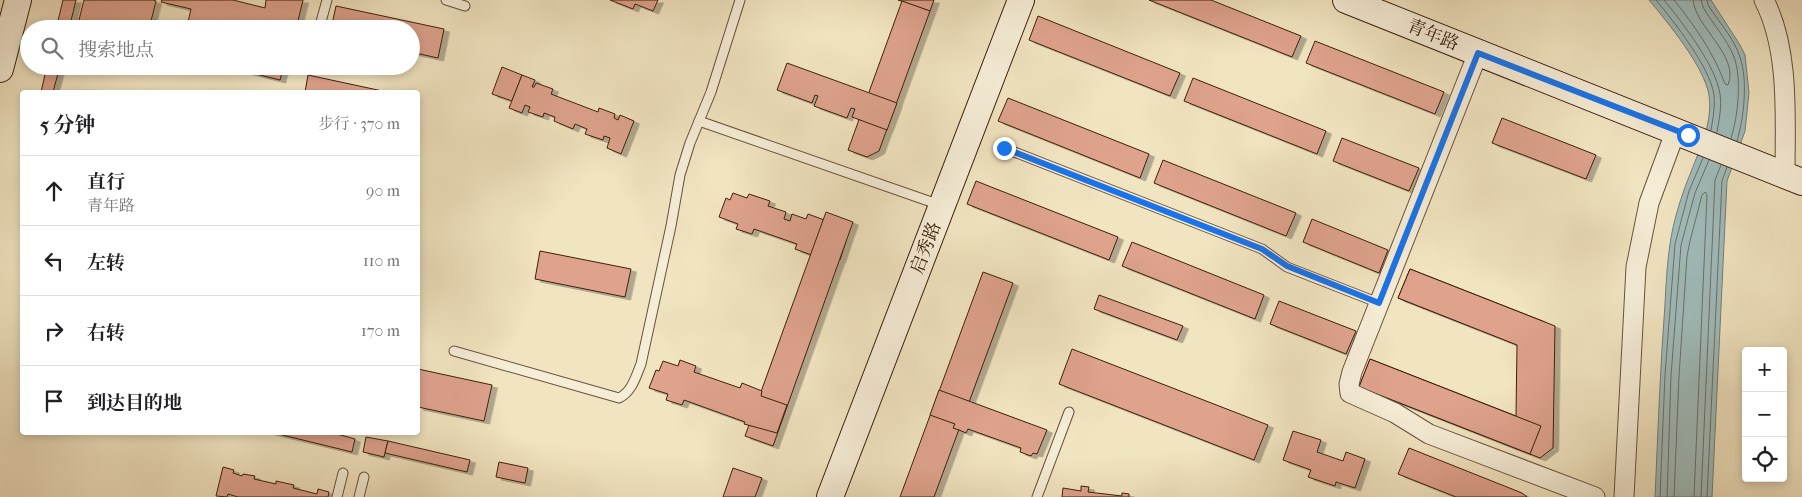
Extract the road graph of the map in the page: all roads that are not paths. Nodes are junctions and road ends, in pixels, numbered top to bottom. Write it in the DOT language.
graph roads {
  1 [pos="18,0"];
  2 [pos="327,0"];
  3 [pos="446,0"];
  4 [pos="740,0"];
  5 [pos="1022,0"];
  6 [pos="1764,0"];
  7 [pos="1352,1"];
  8 [pos="465,6"];
  9 [pos="321,20"];
  10 [pos="1478,53"];
  11 [pos="0,69"];
  12 [pos="699,121"];
  13 [pos="1682,133"];
  14 [pos="1004,148"];
  15 [pos="1794,178"];
  16 [pos="942,206"];
  17 [pos="1379,303"];
  18 [pos="454,351"];
  19 [pos="1069,412"];
  20 [pos="343,473"];
  21 [pos="364,477"];
  22 [pos="337,497"];
  23 [pos="359,497"];
  24 [pos="830,497"];
  25 [pos="1037,497"];
  26 [pos="1595,497"];
  27 [pos="1624,497"];
  1 -- 11 [label="street"];
  2 -- 9 [label="lane"];
  3 -- 8 [label="lane"];
  4 -- 12 [label="lane"];
  5 -- 16 [label="street, 启秀路"];
  6 -- 15 [label="street"];
  7 -- 10 [label="street, 青年路"];
  10 -- 13 [label="street, 青年路"];
  10 -- 17 [label="street"];
  12 -- 16 [label="lane"];
  12 -- 18 [label="lane"];
  13 -- 15 [label="street, 青年路"];
  13 -- 27 [label="street"];
  14 -- 17 [label="lane"];
  16 -- 24 [label="street, 启秀路"];
  17 -- 26 [label="street"];
  19 -- 25 [label="lane"];
  20 -- 22 [label="lane"];
  21 -- 23 [label="lane"];
}
